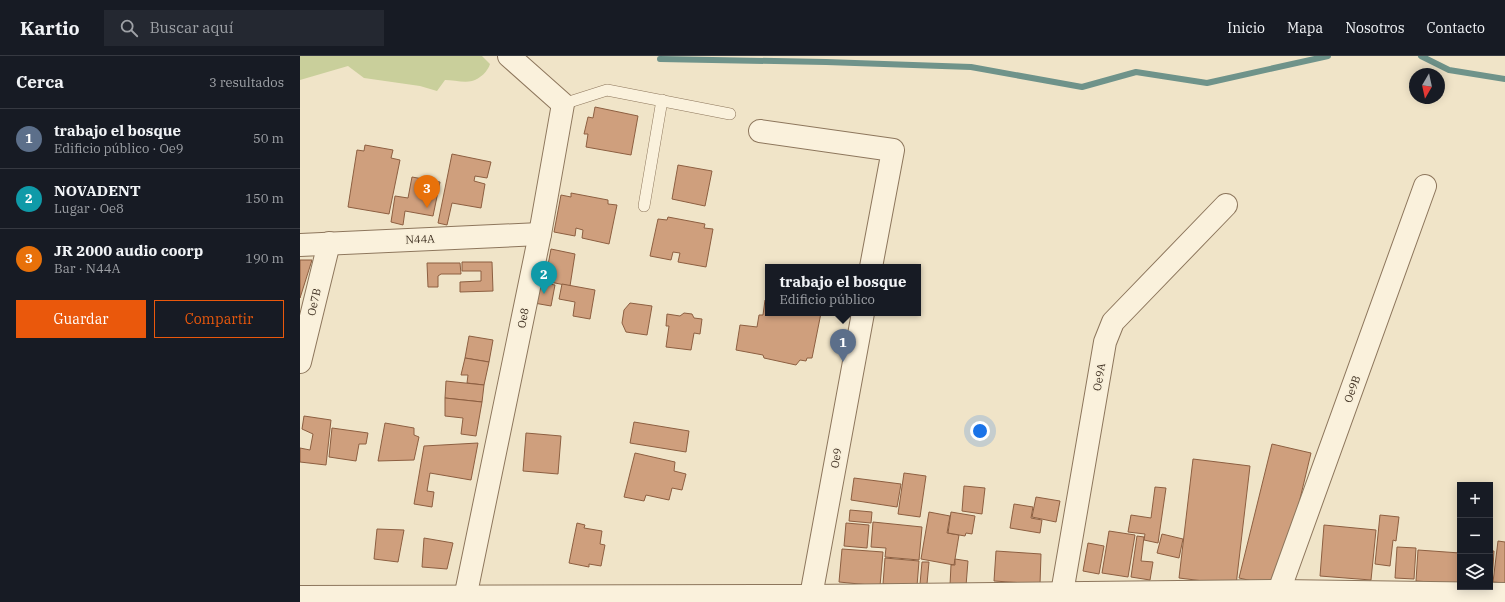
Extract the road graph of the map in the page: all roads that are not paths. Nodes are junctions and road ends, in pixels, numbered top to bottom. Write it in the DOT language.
graph roads {
  1 [pos="509,56"];
  2 [pos="662,100"];
  3 [pos="563,104"];
  4 [pos="730,114"];
  5 [pos="760,131"];
  6 [pos="1425,186"];
  7 [pos="1226,205"];
  8 [pos="644,206"];
  9 [pos="540,234"];
  10 [pos="329,243"];
  11 [pos="300,245"];
  12 [pos="872,264"];
  13 [pos="862,316"];
  14 [pos="300,362"];
  15 [pos="1279,591"];
  16 [pos="1062,593"];
  17 [pos="1505,594"];
  18 [pos="1223,597"];
  19 [pos="300,598"];
  20 [pos="812,599"];
  21 [pos="466,600"];
  1 -- 3 [label="street"];
  2 -- 3 [label="lane"];
  2 -- 4 [label="lane"];
  2 -- 8 [label="lane"];
  3 -- 9 [label="street, Oe8"];
  5 -- 12 [label="street"];
  6 -- 15 [label="street, Oe9B"];
  7 -- 16 [label="street, Oe9A"];
  9 -- 10 [label="street, N44A"];
  9 -- 21 [label="street, Oe8"];
  10 -- 11 [label="street, N44A"];
  10 -- 14 [label="street, Oe7B"];
  13 -- 20 [label="street, Oe9"];
  15 -- 17 [label="street"];
  15 -- 18 [label="street"];
  16 -- 18 [label="street"];
  16 -- 20 [label="street"];
  19 -- 21 [label="street"];
  20 -- 21 [label="street"];
}
